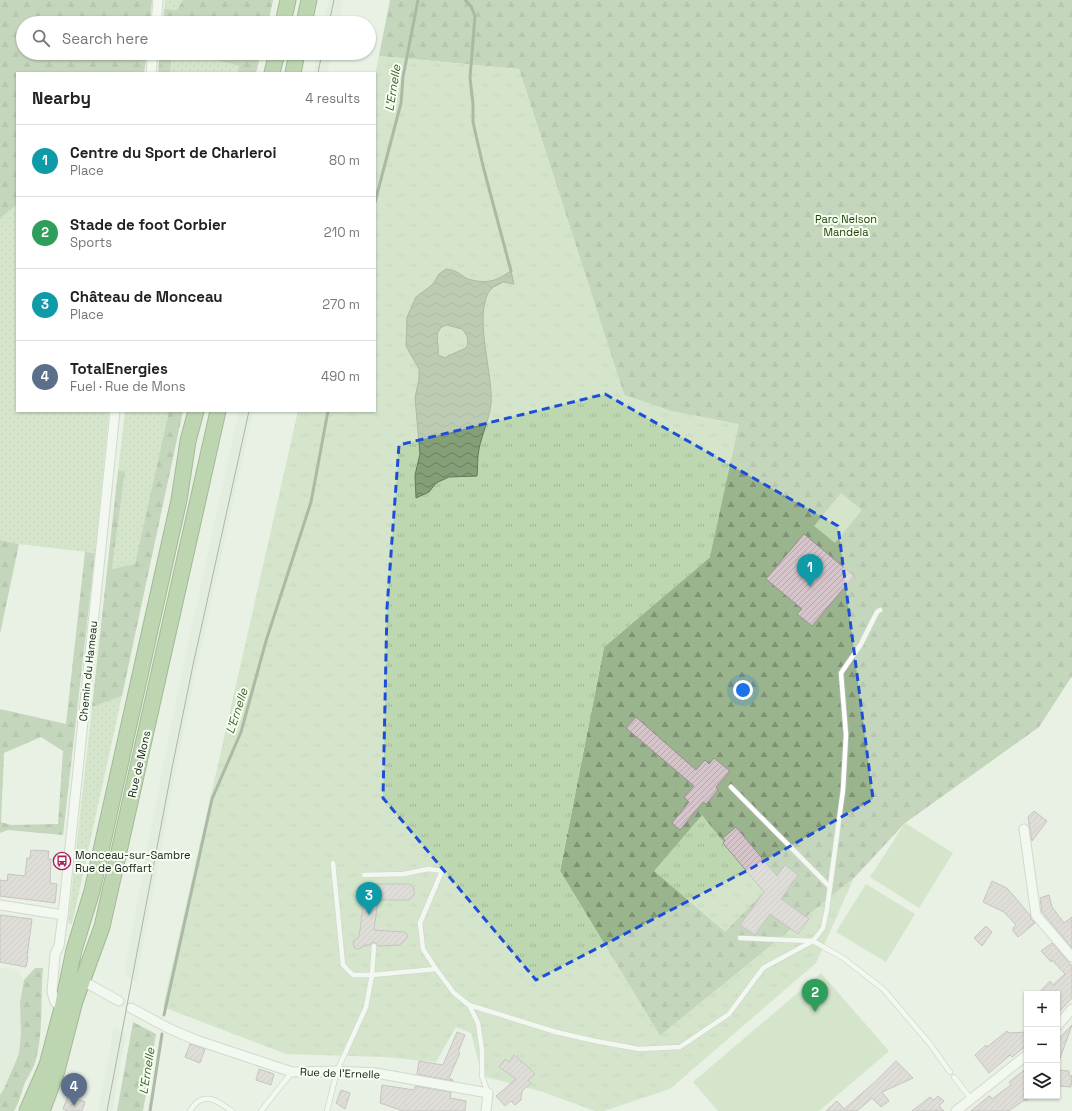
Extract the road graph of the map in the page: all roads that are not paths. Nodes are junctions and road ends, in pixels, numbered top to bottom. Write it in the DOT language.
graph roads {
  1 [pos="158,0"];
  2 [pos="288,0"];
  3 [pos="309,0"];
  4 [pos="157,16"];
  5 [pos="285,16"];
  6 [pos="306,16"];
  7 [pos="152,60"];
  8 [pos="275,60"];
  9 [pos="296,60"];
  10 [pos="151,72"];
  11 [pos="272,72"];
  12 [pos="293,72"];
  13 [pos="116,412"];
  14 [pos="196,412"];
  15 [pos="218,412"];
  16 [pos="880,610"];
  17 [pos="731,787"];
  18 [pos="1024,829"];
  19 [pos="333,863"];
  20 [pos="364,875"];
  21 [pos="830,887"];
  22 [pos="0,905"];
  23 [pos="63,915"];
  24 [pos="61,931"];
  25 [pos="80,932"];
  26 [pos="740,938"];
  27 [pos="813,941"];
  28 [pos="59,946"];
  29 [pos="374,946"];
  30 [pos="1072,957"];
  31 [pos="70,969"];
  32 [pos="436,969"];
  33 [pos="372,975"];
  34 [pos="83,982"];
  35 [pos="119,1001"];
  36 [pos="469,1005"];
  37 [pos="62,1008"];
  38 [pos="131,1008"];
  39 [pos="1072,1009"];
  40 [pos="1060,1023"];
  41 [pos="1024,1057"];
  42 [pos="337,1071"];
  43 [pos="292,1072"];
  44 [pos="950,1072"];
  45 [pos="954,1077"];
  46 [pos="488,1093"];
  47 [pos="971,1099"];
  48 [pos="27,1111"];
  49 [pos="42,1111"];
  50 [pos="190,1111"];
  51 [pos="232,1111"];
  52 [pos="261,1111"];
  53 [pos="327,1111"];
  54 [pos="486,1111"];
  55 [pos="956,1111"];
  1 -- 4 [label="street"];
  2 -- 5 [label="highway"];
  3 -- 6 [label="highway"];
  7 -- 10 [label="street"];
  8 -- 11 [label="highway"];
  9 -- 12 [label="highway"];
  13 -- 23 [label="street, Chemin du Hameau"];
  14 -- 25 [label="highway, Rue de Mons"];
  15 -- 34 [label="highway, Rue de Mons"];
  16 -- 21 [label="lane"];
  17 -- 21 [label="lane"];
  18 -- 30 [label="street"];
  19 -- 33 [label="lane"];
  20 -- 32 [label="lane"];
  21 -- 27 [label="lane"];
  22 -- 23 [label="street"];
  23 -- 24 [label="street, Chemin du Hameau"];
  24 -- 25 [label="street"];
  24 -- 28 [label="street, Chemin du Hameau"];
  25 -- 31 [label="highway, Rue de Mons"];
  26 -- 27 [label="lane"];
  27 -- 36 [label="lane"];
  27 -- 44 [label="lane"];
  28 -- 31 [label="street"];
  28 -- 37 [label="street, Chemin du Hameau"];
  29 -- 33 [label="lane"];
  31 -- 34 [label="street"];
  31 -- 37 [label="highway, Rue de Mons"];
  32 -- 33 [label="lane"];
  32 -- 36 [label="lane"];
  33 -- 42 [label="lane"];
  34 -- 35 [label="street"];
  34 -- 49 [label="highway, Rue de Mons"];
  36 -- 46 [label="lane"];
  37 -- 48 [label="highway, Rue de Mons"];
  38 -- 43 [label="street, Rue de l'Ernelle"];
  39 -- 40 [label="street"];
  41 -- 47 [label="street"];
  42 -- 43 [label="street, Rue de l'Ernelle"];
  42 -- 46 [label="street, Rue de l'Ernelle"];
  42 -- 53 [label="lane"];
  43 -- 52 [label="lane"];
  45 -- 47 [label="lane"];
  46 -- 54 [label="street"];
  47 -- 55 [label="street"];
  50 -- 51 [label="lane"];
}
